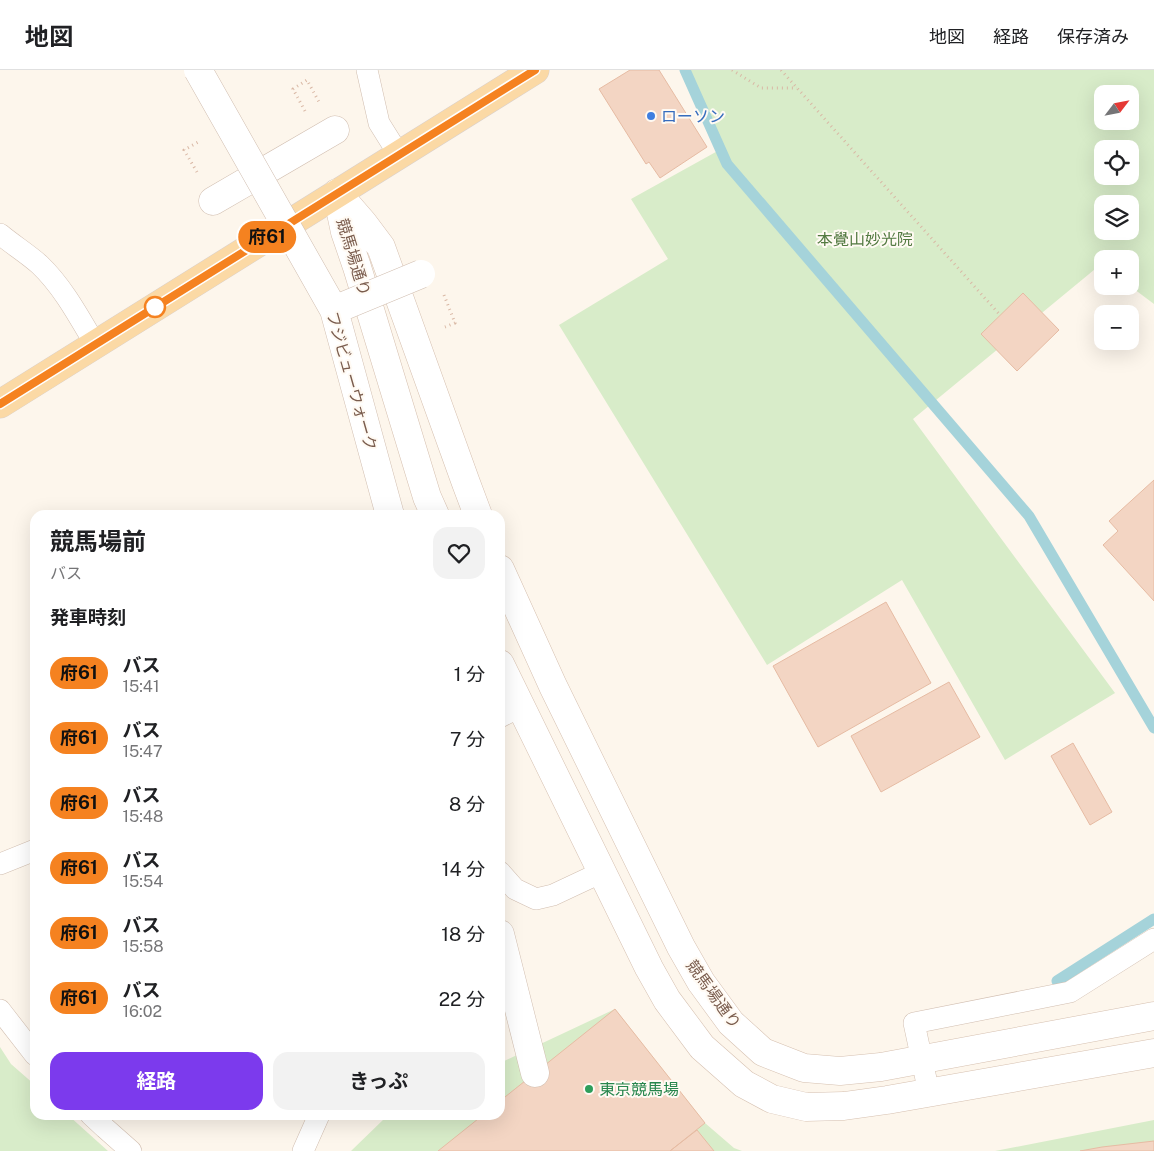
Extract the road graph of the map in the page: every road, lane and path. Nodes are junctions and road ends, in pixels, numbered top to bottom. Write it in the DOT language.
graph roads {
  1 [pos="198,70"];
  2 [pos="367,70"];
  3 [pos="535,70"];
  4 [pos="732,70"];
  5 [pos="781,70"];
  6 [pos="797,88"];
  7 [pos="306,113"];
  8 [pos="336,130"];
  9 [pos="205,148"];
  10 [pos="398,155"];
  11 [pos="258,175"];
  12 [pos="337,193"];
  13 [pos="213,201"];
  14 [pos="0,234"];
  15 [pos="421,274"];
  16 [pos="334,310"];
  17 [pos="1000,315"];
  18 [pos="95,344"];
  19 [pos="0,404"];
  20 [pos="466,483"];
  21 [pos="431,506"];
  22 [pos="389,510"];
  23 [pos="476,510"];
  24 [pos="505,580"];
  25 [pos="505,688"];
  26 [pos="510,711"];
  27 [pos="30,852"];
  28 [pos="0,864"];
  29 [pos="602,872"];
  30 [pos="505,878"];
  31 [pos="1154,939"];
  32 [pos="505,954"];
  33 [pos="0,1010"];
  34 [pos="1154,1016"];
  35 [pos="30,1049"];
  36 [pos="1154,1053"];
  37 [pos="921,1059"];
  38 [pos="535,1073"];
  39 [pos="929,1093"];
  40 [pos="96,1120"];
  41 [pos="317,1120"];
  42 [pos="131,1151"];
  43 [pos="303,1151"];
  1 -- 11 [label="street, フジビューウォーク, bridge"];
  2 -- 10 [label="lane"];
  3 -- 10 [label="main road"];
  4 -- 6 [label="path"];
  5 -- 6 [label="path"];
  6 -- 17 [label="path"];
  7 -- 8 [label="path"];
  8 -- 11 [label="street"];
  9 -- 13 [label="path"];
  10 -- 12 [label="main road"];
  11 -- 13 [label="street"];
  11 -- 16 [label="street, フジビューウォーク, bridge"];
  12 -- 18 [label="main road"];
  12 -- 20 [label="street, 競馬場通り"];
  12 -- 21 [label="street, 競馬場通り"];
  14 -- 18 [label="lane"];
  15 -- 16 [label="street, bridge"];
  16 -- 22 [label="street, フジビューウォーク, bridge"];
  18 -- 19 [label="main road"];
  20 -- 21 [label="street"];
  20 -- 23 [label="street, 競馬場通り"];
  24 -- 37 [label="street, 競馬場通り"];
  25 -- 26 [label="street"];
  26 -- 29 [label="street"];
  27 -- 28 [label="lane"];
  29 -- 30 [label="lane"];
  29 -- 39 [label="street"];
  31 -- 37 [label="lane"];
  32 -- 38 [label="street"];
  33 -- 35 [label="lane"];
  34 -- 37 [label="street, 競馬場通り"];
  36 -- 39 [label="street"];
  37 -- 39 [label="lane"];
  40 -- 42 [label="lane"];
  41 -- 43 [label="lane"];
}
